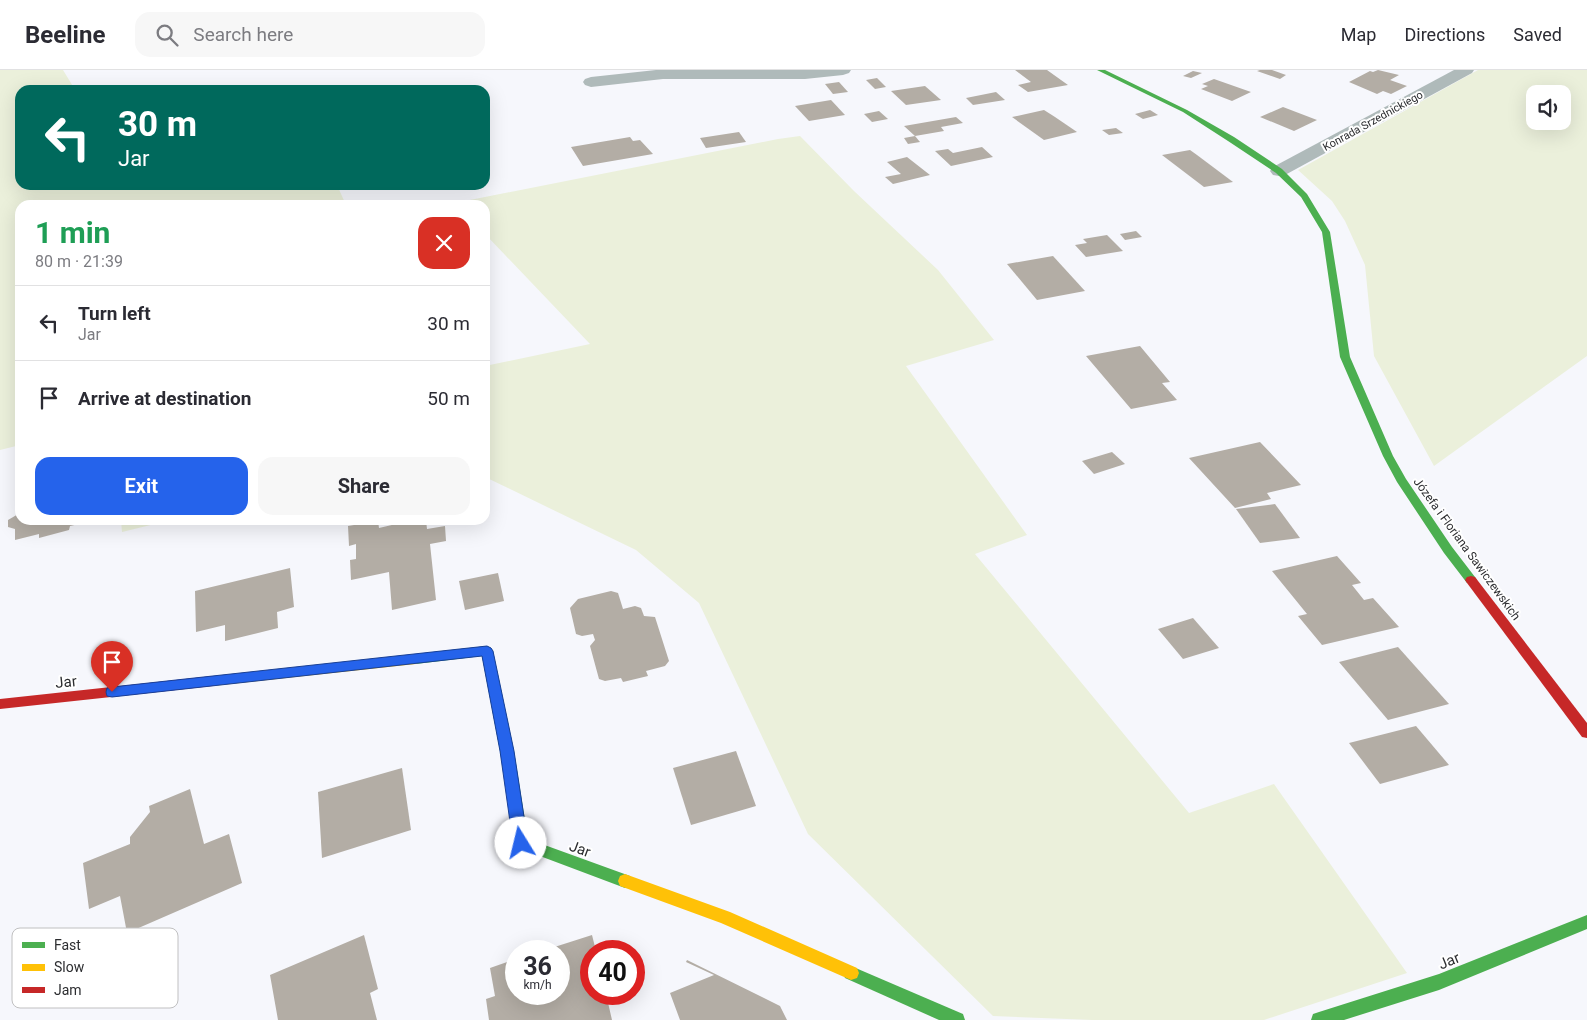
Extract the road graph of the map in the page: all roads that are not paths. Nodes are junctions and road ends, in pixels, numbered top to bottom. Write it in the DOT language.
graph roads {
  1 [pos="843,70"];
  2 [pos="1100,70"];
  3 [pos="1466,70"];
  4 [pos="591,82"];
  5 [pos="1279,171"];
  6 [pos="0,704"];
  7 [pos="1587,733"];
  8 [pos="1587,922"];
  9 [pos="957,1020"];
  10 [pos="1319,1020"];
  1 -- 4 [label="street"];
  2 -- 5 [label="street, Józefa i Floriana Sawiczewskich"];
  3 -- 5 [label="street, Konrada Srzednickiego"];
  5 -- 7 [label="street, Józefa i Floriana Sawiczewskich"];
  6 -- 9 [label="street, Jar"];
  8 -- 10 [label="street, Jar"];
}
